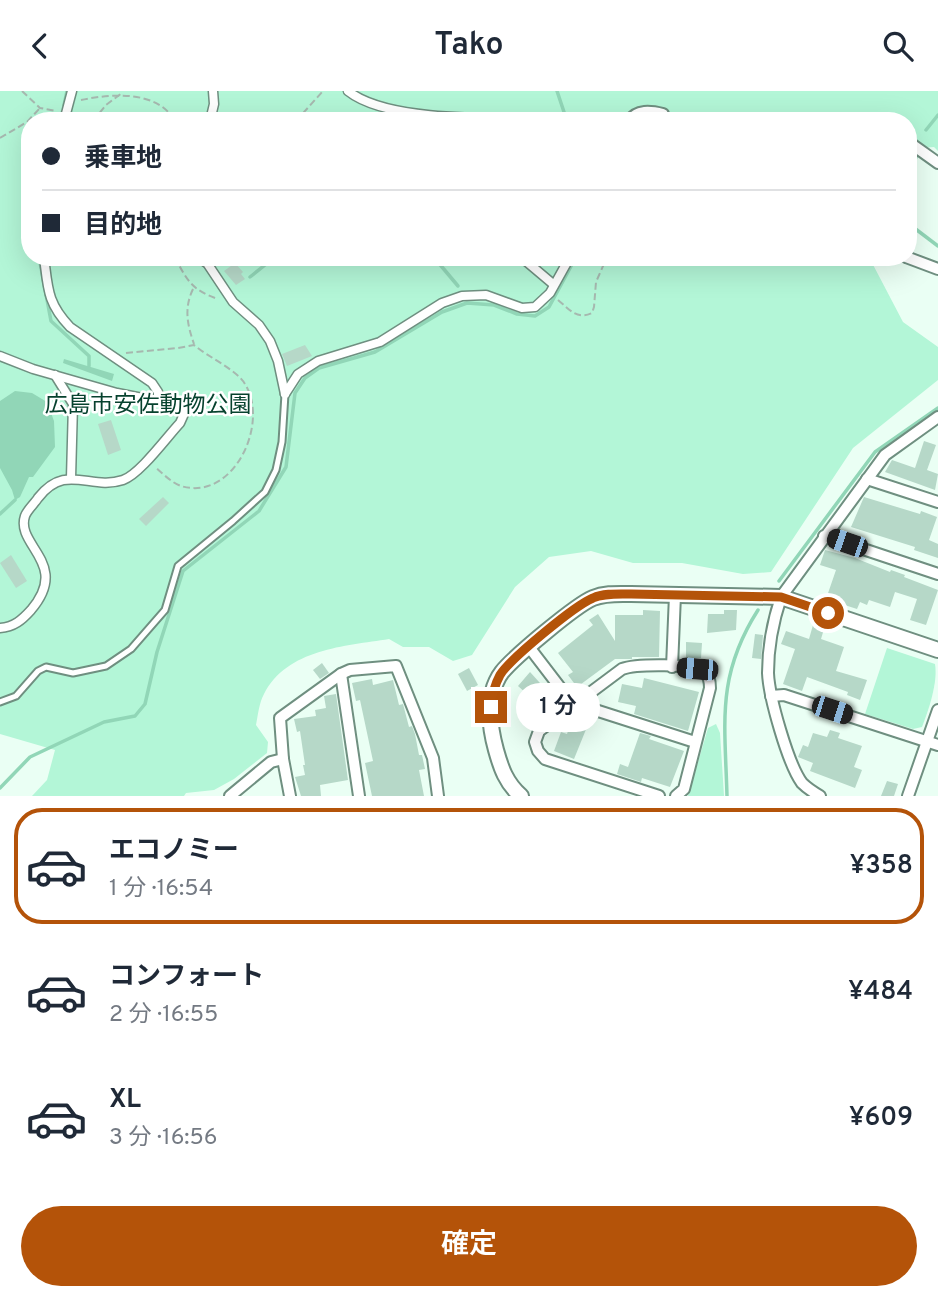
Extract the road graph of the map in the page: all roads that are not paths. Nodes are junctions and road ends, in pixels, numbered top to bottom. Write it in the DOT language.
graph roads {
  1 [pos="72,91"];
  2 [pos="213,91"];
  3 [pos="348,91"];
  4 [pos="66,112"];
  5 [pos="212,112"];
  6 [pos="415,112"];
  7 [pos="917,147"];
  8 [pos="938,163"];
  9 [pos="917,261"];
  10 [pos="45,266"];
  11 [pos="208,266"];
  12 [pos="532,266"];
  13 [pos="564,266"];
  14 [pos="938,269"];
  15 [pos="553,284"];
  16 [pos="0,356"];
  17 [pos="54,375"];
  18 [pos="285,394"];
  19 [pos="158,399"];
  20 [pos="937,421"];
  21 [pos="71,478"];
  22 [pos="867,478"];
  23 [pos="938,502"];
  24 [pos="824,535"];
  25 [pos="938,574"];
  26 [pos="675,595"];
  27 [pos="781,597"];
  28 [pos="0,628"];
  29 [pos="529,647"];
  30 [pos="938,650"];
  31 [pos="672,667"];
  32 [pos="341,674"];
  33 [pos="771,696"];
  34 [pos="579,701"];
  35 [pos="0,702"];
  36 [pos="938,710"];
  37 [pos="695,742"];
  38 [pos="932,743"];
  39 [pos="284,759"];
  40 [pos="230,796"];
  41 [pos="290,796"];
  42 [pos="359,796"];
  43 [pos="438,796"];
  44 [pos="521,796"];
  45 [pos="659,796"];
  46 [pos="676,796"];
  47 [pos="820,796"];
  48 [pos="908,796"];
  1 -- 4 [label="street"];
  2 -- 5 [label="street"];
  3 -- 6 [label="street"];
  7 -- 8 [label="street"];
  9 -- 14 [label="street"];
  10 -- 19 [label="street"];
  11 -- 18 [label="street"];
  12 -- 15 [label="street"];
  13 -- 15 [label="street"];
  15 -- 18 [label="street"];
  16 -- 17 [label="street"];
  17 -- 19 [label="street"];
  17 -- 21 [label="street"];
  18 -- 35 [label="lane"];
  19 -- 21 [label="street"];
  20 -- 22 [label="street"];
  21 -- 28 [label="street"];
  22 -- 23 [label="street"];
  22 -- 24 [label="street"];
  24 -- 25 [label="street"];
  24 -- 27 [label="street"];
  26 -- 27 [label="street"];
  26 -- 29 [label="street"];
  26 -- 31 [label="street"];
  27 -- 30 [label="street"];
  27 -- 33 [label="street"];
  29 -- 34 [label="street"];
  29 -- 44 [label="street"];
  31 -- 34 [label="street"];
  31 -- 37 [label="street"];
  32 -- 39 [label="street"];
  32 -- 42 [label="street"];
  32 -- 43 [label="street"];
  33 -- 38 [label="street"];
  33 -- 47 [label="street"];
  34 -- 37 [label="street"];
  34 -- 45 [label="street"];
  36 -- 38 [label="street"];
  37 -- 46 [label="street"];
  38 -- 48 [label="street"];
  39 -- 40 [label="street"];
  39 -- 41 [label="street"];
}
